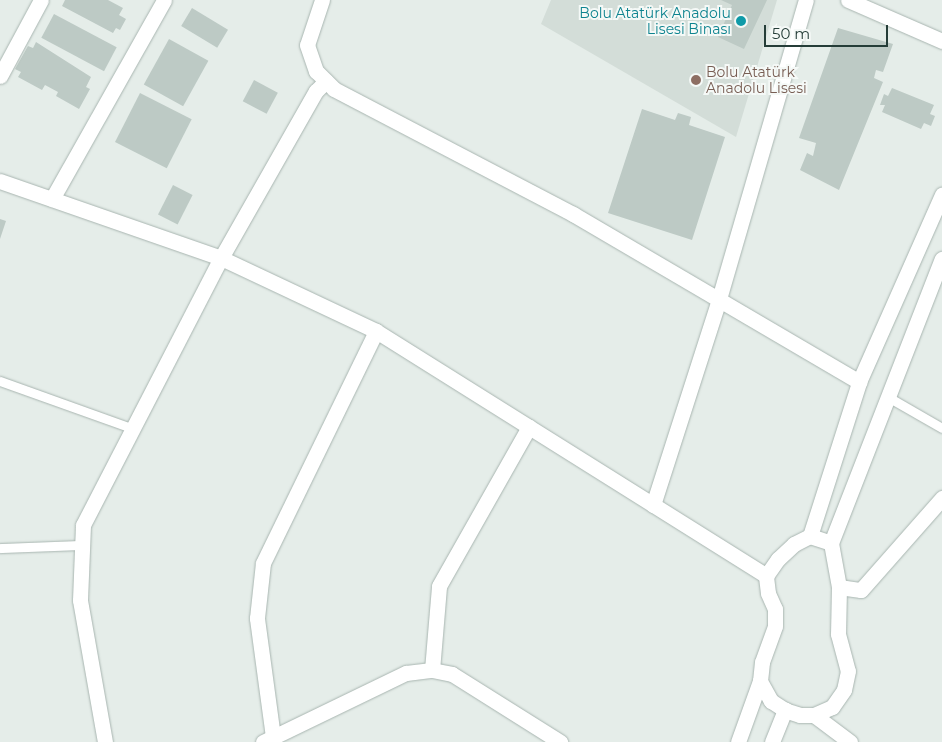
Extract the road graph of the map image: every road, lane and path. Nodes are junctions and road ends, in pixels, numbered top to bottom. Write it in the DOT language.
graph roads {
  1 [pos="40,0"];
  2 [pos="164,0"];
  3 [pos="322,0"];
  4 [pos="806,0"];
  5 [pos="848,0"];
  6 [pos="942,41"];
  7 [pos="0,76"];
  8 [pos="326,81"];
  9 [pos="0,181"];
  10 [pos="942,195"];
  11 [pos="52,199"];
  12 [pos="221,258"];
  13 [pos="942,259"];
  14 [pos="720,299"];
  15 [pos="376,331"];
  16 [pos="0,381"];
  17 [pos="859,382"];
  18 [pos="888,397"];
  19 [pos="529,427"];
  20 [pos="131,428"];
  21 [pos="942,428"];
  22 [pos="942,498"];
  23 [pos="653,505"];
  24 [pos="810,536"];
  25 [pos="831,544"];
  26 [pos="82,545"];
  27 [pos="0,548"];
  28 [pos="766,576"];
  29 [pos="839,587"];
  30 [pos="432,670"];
  31 [pos="760,681"];
  32 [pos="785,710"];
  33 [pos="814,714"];
  34 [pos="268,739"];
  35 [pos="105,742"];
  36 [pos="560,742"];
  37 [pos="738,742"];
  38 [pos="772,742"];
  39 [pos="850,742"];
  1 -- 7 [label="street"];
  2 -- 11 [label="street"];
  3 -- 8 [label="street"];
  4 -- 14 [label="street"];
  5 -- 6 [label="street"];
  8 -- 12 [label="street"];
  8 -- 14 [label="street"];
  9 -- 11 [label="street"];
  10 -- 17 [label="street"];
  11 -- 12 [label="street"];
  12 -- 15 [label="street"];
  12 -- 20 [label="street"];
  13 -- 18 [label="street"];
  14 -- 17 [label="street"];
  14 -- 23 [label="street"];
  15 -- 19 [label="street"];
  15 -- 34 [label="street"];
  16 -- 20 [label="lane"];
  17 -- 24 [label="street"];
  18 -- 21 [label="lane"];
  18 -- 25 [label="street"];
  19 -- 23 [label="street"];
  19 -- 30 [label="street"];
  20 -- 26 [label="street"];
  22 -- 29 [label="street"];
  23 -- 28 [label="street"];
  24 -- 25 [label="street"];
  24 -- 28 [label="street"];
  25 -- 29 [label="street"];
  26 -- 27 [label="lane"];
  26 -- 35 [label="street"];
  28 -- 31 [label="street"];
  29 -- 33 [label="street"];
  30 -- 34 [label="street"];
  30 -- 36 [label="street"];
  31 -- 32 [label="street"];
  31 -- 37 [label="street"];
  32 -- 33 [label="street"];
  32 -- 38 [label="street"];
  33 -- 39 [label="street"];
}
